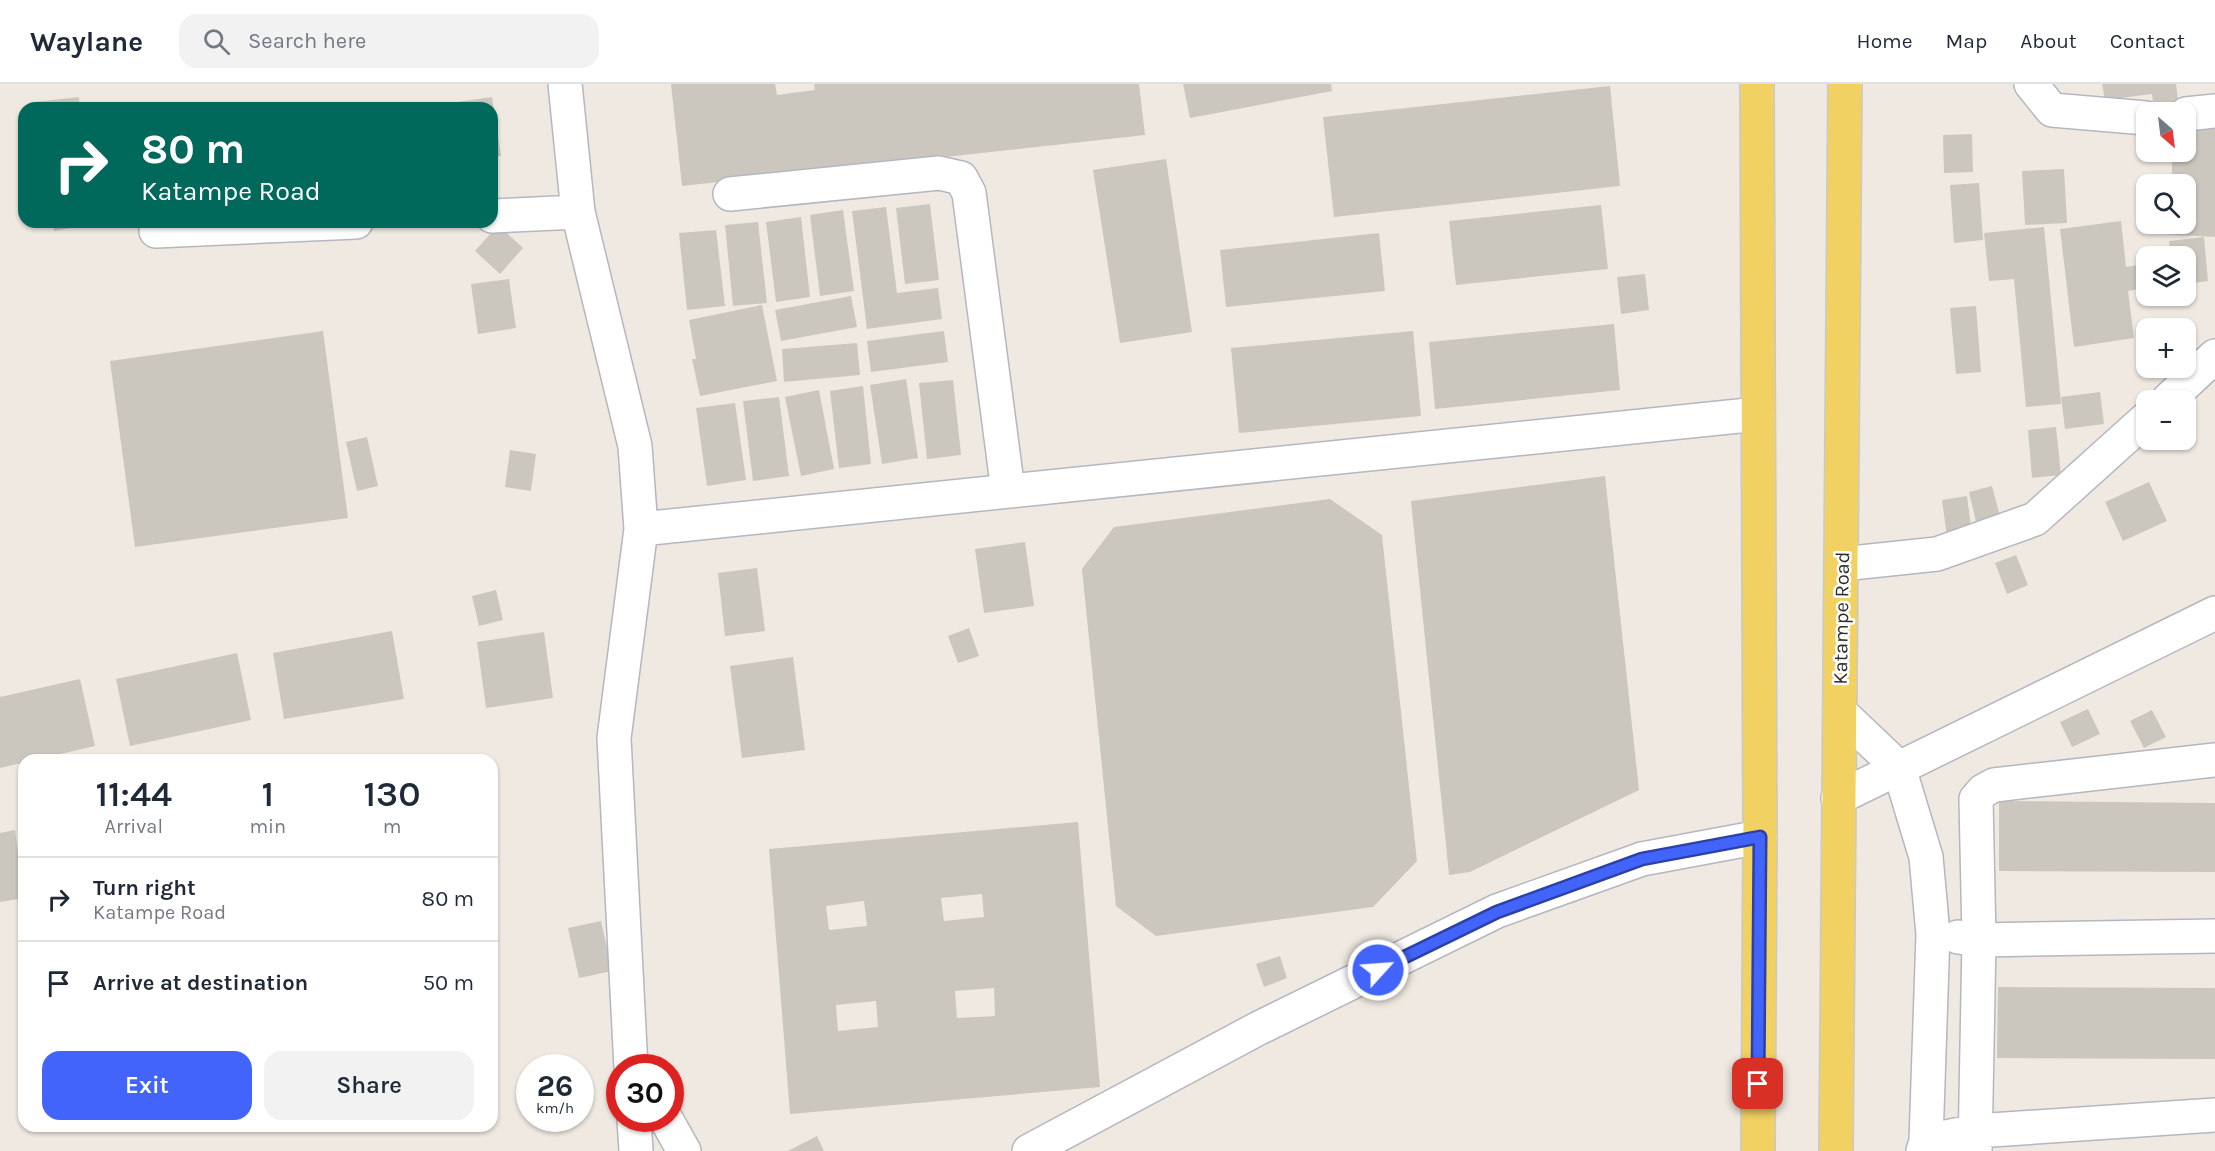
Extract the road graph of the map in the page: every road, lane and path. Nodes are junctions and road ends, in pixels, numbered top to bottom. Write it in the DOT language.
graph roads {
  1 [pos="565,84"];
  2 [pos="1756,84"];
  3 [pos="1845,84"];
  4 [pos="2031,84"];
  5 [pos="2215,111"];
  6 [pos="2196,113"];
  7 [pos="2136,117"];
  8 [pos="730,194"];
  9 [pos="578,212"];
  10 [pos="498,216"];
  11 [pos="223,228"];
  12 [pos="156,231"];
  13 [pos="2215,356"];
  14 [pos="2179,390"];
  15 [pos="1758,414"];
  16 [pos="2136,428"];
  17 [pos="1008,491"];
  18 [pos="641,530"];
  19 [pos="1842,564"];
  20 [pos="2215,613"];
  21 [pos="1840,712"];
  22 [pos="2215,760"];
  23 [pos="1899,768"];
  24 [pos="1838,798"];
  25 [pos="1760,837"];
  26 [pos="1933,934"];
  27 [pos="2215,936"];
  28 [pos="1978,940"];
  29 [pos="632,1054"];
  30 [pos="2215,1115"];
  31 [pos="635,1132"];
  32 [pos="673,1132"];
  33 [pos="1976,1141"];
  34 [pos="1924,1146"];
  35 [pos="636,1151"];
  36 [pos="684,1151"];
  37 [pos="1029,1151"];
  38 [pos="1758,1151"];
  39 [pos="1836,1151"];
  1 -- 9 [label="street"];
  2 -- 15 [label="main road"];
  3 -- 19 [label="main road, Katampe Road"];
  4 -- 7 [label="street"];
  5 -- 6 [label="street"];
  8 -- 17 [label="street"];
  9 -- 10 [label="street"];
  9 -- 18 [label="street"];
  11 -- 12 [label="street"];
  13 -- 14 [label="street"];
  15 -- 17 [label="street"];
  15 -- 25 [label="main road"];
  16 -- 19 [label="street"];
  17 -- 18 [label="street"];
  18 -- 29 [label="street"];
  19 -- 21 [label="main road, Katampe Road"];
  20 -- 23 [label="street"];
  21 -- 23 [label="street"];
  21 -- 24 [label="main road, Katampe Road"];
  22 -- 28 [label="street"];
  23 -- 24 [label="street"];
  23 -- 26 [label="street"];
  24 -- 39 [label="main road, Katampe Road"];
  25 -- 37 [label="street"];
  25 -- 38 [label="main road"];
  26 -- 28 [label="street"];
  26 -- 34 [label="street"];
  27 -- 28 [label="street"];
  28 -- 33 [label="street"];
  30 -- 33 [label="street"];
  31 -- 35 [label="street"];
  32 -- 36 [label="street"];
  33 -- 34 [label="street"];
}
